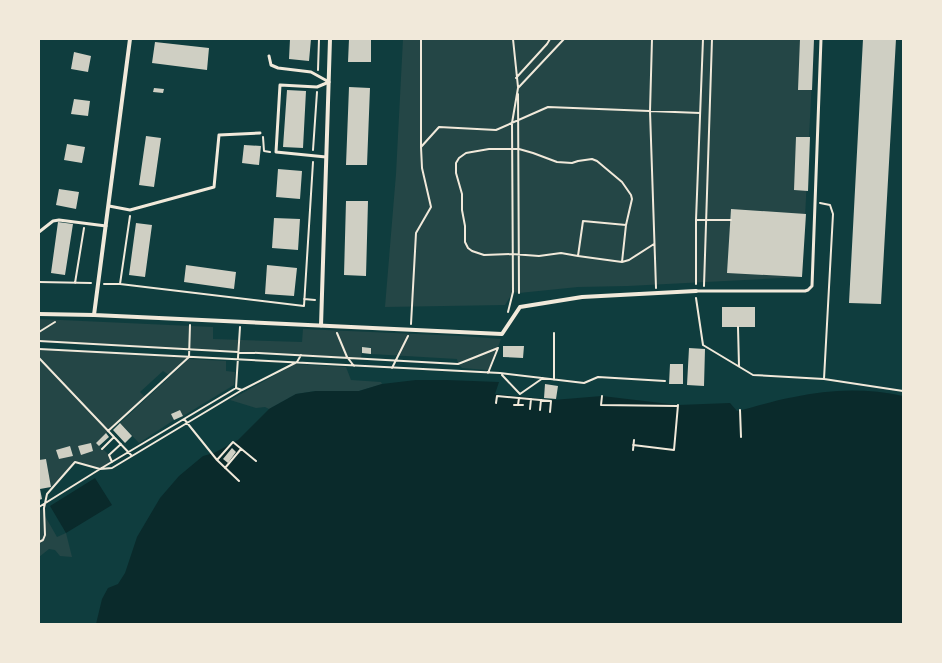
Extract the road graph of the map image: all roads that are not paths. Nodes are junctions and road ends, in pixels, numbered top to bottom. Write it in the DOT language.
graph roads {
  1 [pos="130,39"];
  2 [pos="330,39"];
  3 [pos="821,39"];
  4 [pos="269,56"];
  5 [pos="329,82"];
  6 [pos="260,133"];
  7 [pos="326,157"];
  8 [pos="108,206"];
  9 [pos="106,226"];
  10 [pos="39,232"];
  11 [pos="696,291"];
  12 [pos="39,314"];
  13 [pos="94,315"];
  14 [pos="321,326"];
  1 -- 8 [label="street"];
  2 -- 5 [label="street"];
  3 -- 11 [label="lane"];
  4 -- 5 [label="lane"];
  5 -- 7 [label="street"];
  5 -- 7 [label="lane"];
  6 -- 8 [label="lane"];
  7 -- 14 [label="street"];
  8 -- 9 [label="street"];
  9 -- 10 [label="lane"];
  9 -- 13 [label="street"];
  11 -- 14 [label="street"];
  12 -- 13 [label="street"];
  13 -- 14 [label="street"];
}
